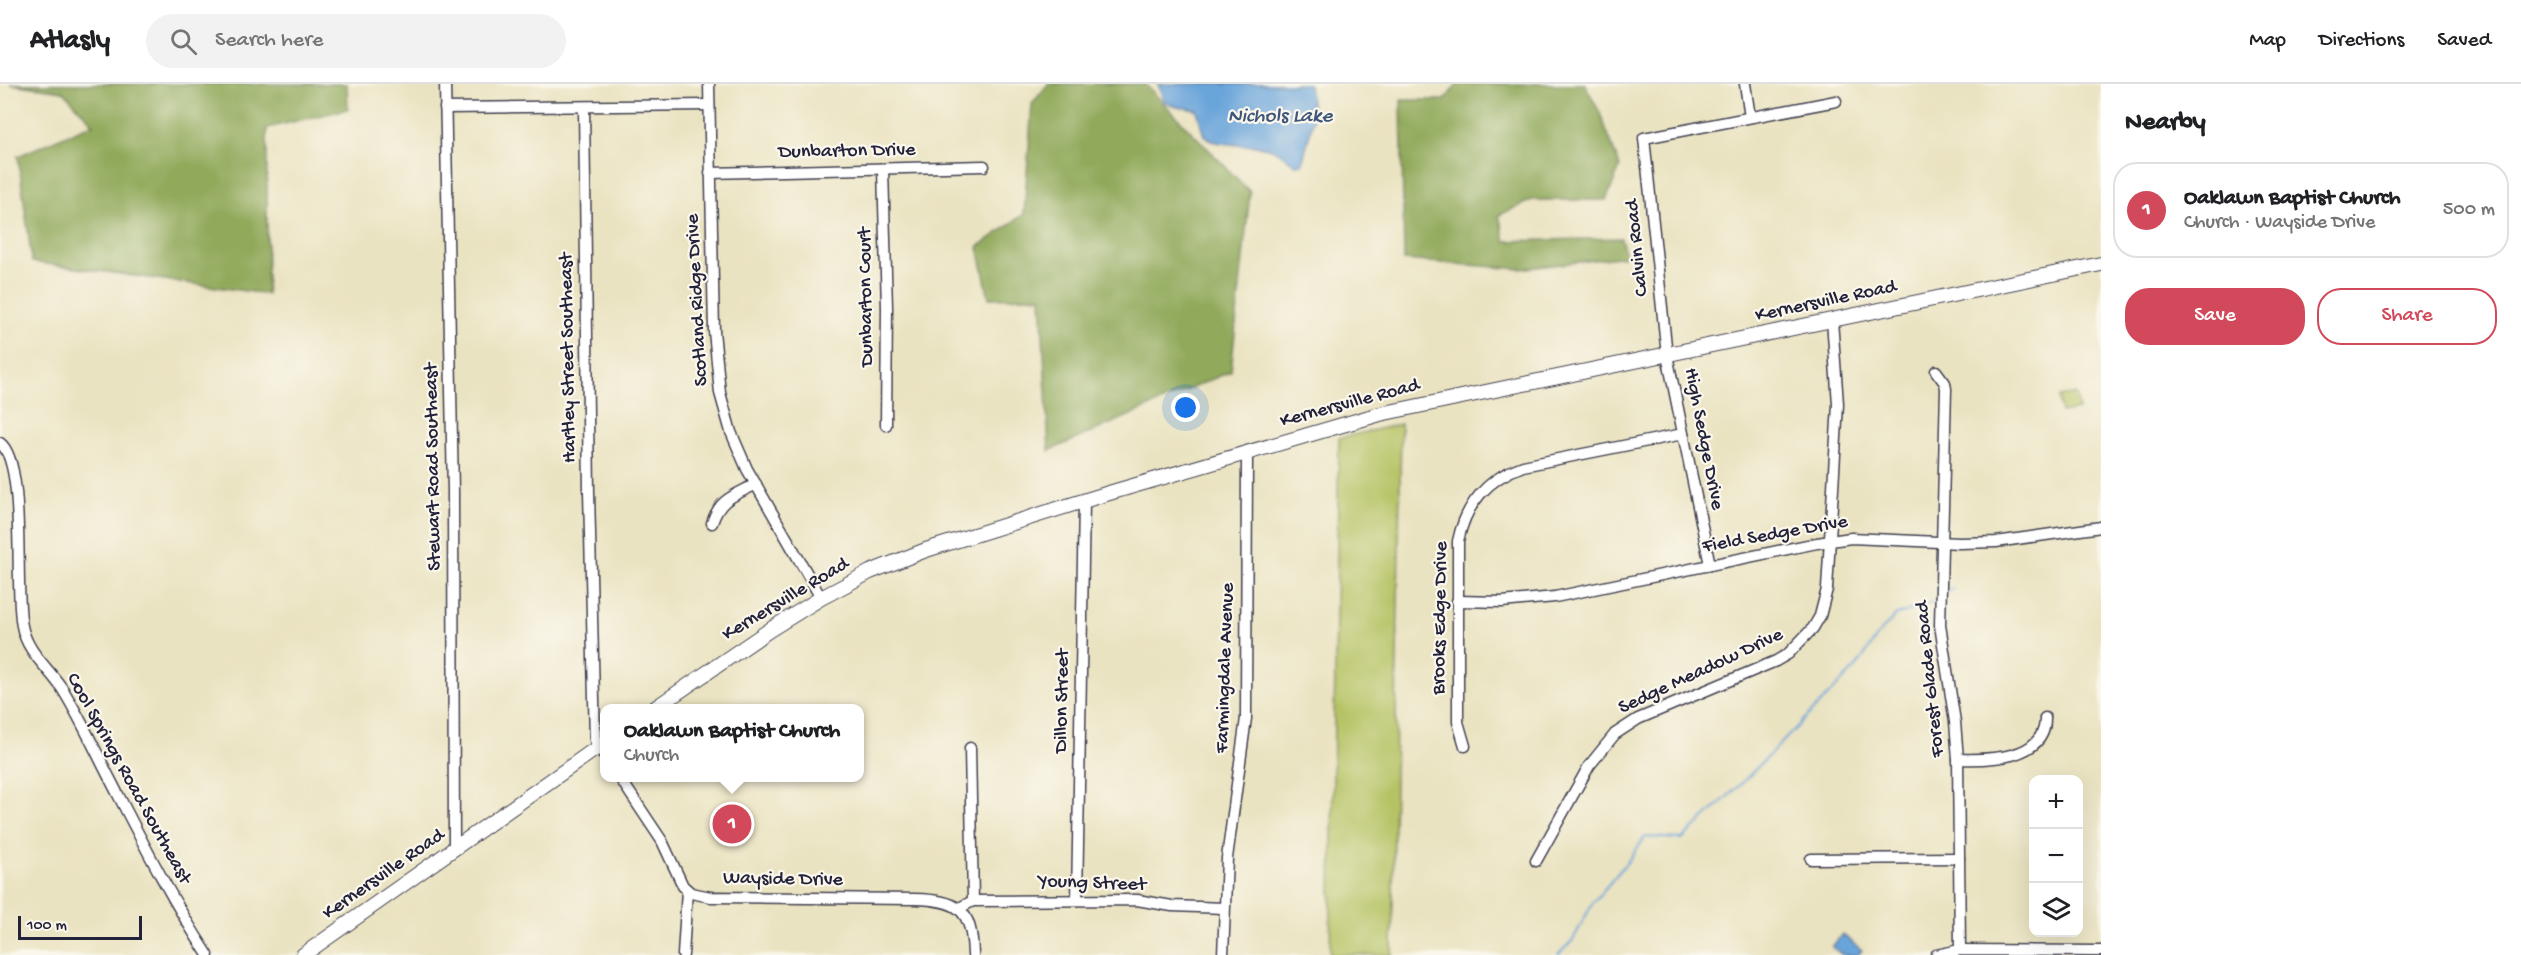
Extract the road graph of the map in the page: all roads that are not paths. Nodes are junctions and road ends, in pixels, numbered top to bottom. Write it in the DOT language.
graph roads {
  1 [pos="445,84"];
  2 [pos="709,84"];
  3 [pos="1745,84"];
  4 [pos="1836,101"];
  5 [pos="709,105"];
  6 [pos="584,106"];
  7 [pos="445,108"];
  8 [pos="1750,117"];
  9 [pos="984,166"];
  10 [pos="883,169"];
  11 [pos="711,173"];
  12 [pos="2101,264"];
  13 [pos="1832,320"];
  14 [pos="1667,355"];
  15 [pos="1936,371"];
  16 [pos="886,425"];
  17 [pos="1683,434"];
  18 [pos="0,443"];
  19 [pos="1247,453"];
  20 [pos="756,484"];
  21 [pos="1084,502"];
  22 [pos="712,523"];
  23 [pos="2101,527"];
  24 [pos="1830,541"];
  25 [pos="1943,542"];
  26 [pos="1710,565"];
  27 [pos="821,597"];
  28 [pos="1457,601"];
  29 [pos="661,704"];
  30 [pos="2045,718"];
  31 [pos="600,745"];
  32 [pos="1465,746"];
  33 [pos="970,748"];
  34 [pos="600,750"];
  35 [pos="1958,759"];
  36 [pos="623,782"];
  37 [pos="454,849"];
  38 [pos="1959,858"];
  39 [pos="1811,859"];
  40 [pos="1536,861"];
  41 [pos="687,890"];
  42 [pos="1077,900"];
  43 [pos="973,901"];
  44 [pos="959,908"];
  45 [pos="1224,908"];
  46 [pos="1960,950"];
  47 [pos="2101,951"];
  48 [pos="309,954"];
  49 [pos="208,955"];
  50 [pos="683,955"];
  51 [pos="973,955"];
  52 [pos="1223,955"];
  53 [pos="1936,955"];
  1 -- 7 [label="street, Stewart Road Southeast"];
  2 -- 5 [label="street, Scotland Ridge Drive"];
  3 -- 8 [label="street"];
  4 -- 8 [label="street"];
  5 -- 6 [label="street"];
  5 -- 11 [label="street, Scotland Ridge Drive"];
  6 -- 7 [label="street"];
  6 -- 31 [label="street, Hartley Street Southeast"];
  7 -- 37 [label="street, Stewart Road Southeast"];
  8 -- 14 [label="street, Calvin Road"];
  9 -- 10 [label="street, Dunbarton Drive"];
  10 -- 11 [label="street, Dunbarton Drive"];
  10 -- 16 [label="street, Dunbarton Court"];
  11 -- 20 [label="street, Scotland Ridge Drive"];
  12 -- 13 [label="main road, Kernersville Road"];
  13 -- 14 [label="main road, Kernersville Road"];
  13 -- 24 [label="street, Sedge Meadow Drive"];
  14 -- 17 [label="street, High Sedge Drive"];
  14 -- 19 [label="main road, Kernersville Road"];
  15 -- 25 [label="street, Forest Glade Road"];
  17 -- 26 [label="street, High Sedge Drive"];
  17 -- 28 [label="street, Brooks Edge Drive"];
  18 -- 49 [label="street, Cool Springs Road Southeast"];
  19 -- 21 [label="main road, Kernersville Road"];
  19 -- 45 [label="street, Farmingdale Avenue"];
  20 -- 22 [label="street"];
  20 -- 27 [label="street, Scotland Ridge Drive"];
  21 -- 27 [label="main road, Kernersville Road"];
  21 -- 42 [label="street, Dillon Street"];
  23 -- 25 [label="street, Field Sedge Drive"];
  24 -- 25 [label="street, Field Sedge Drive"];
  24 -- 26 [label="street, Field Sedge Drive"];
  24 -- 40 [label="street, Sedge Meadow Drive"];
  25 -- 35 [label="street, Forest Glade Road"];
  26 -- 28 [label="street, Field Sedge Drive"];
  27 -- 29 [label="main road, Kernersville Road"];
  28 -- 32 [label="street, Brooks Edge Drive"];
  30 -- 35 [label="street"];
  33 -- 43 [label="street"];
  34 -- 37 [label="main road, Kernersville Road"];
  35 -- 38 [label="street, Forest Glade Road"];
  36 -- 41 [label="street"];
  37 -- 48 [label="main road, Kernersville Road"];
  38 -- 39 [label="street"];
  38 -- 46 [label="street, Forest Glade Road"];
  41 -- 44 [label="street, Wayside Drive"];
  41 -- 50 [label="street"];
  42 -- 43 [label="street, Young Street"];
  42 -- 45 [label="street, Young Street"];
  43 -- 44 [label="street, Young Street"];
  44 -- 51 [label="street"];
  45 -- 52 [label="street, Farmingdale Avenue"];
  46 -- 47 [label="street"];
  46 -- 53 [label="street"];
}
